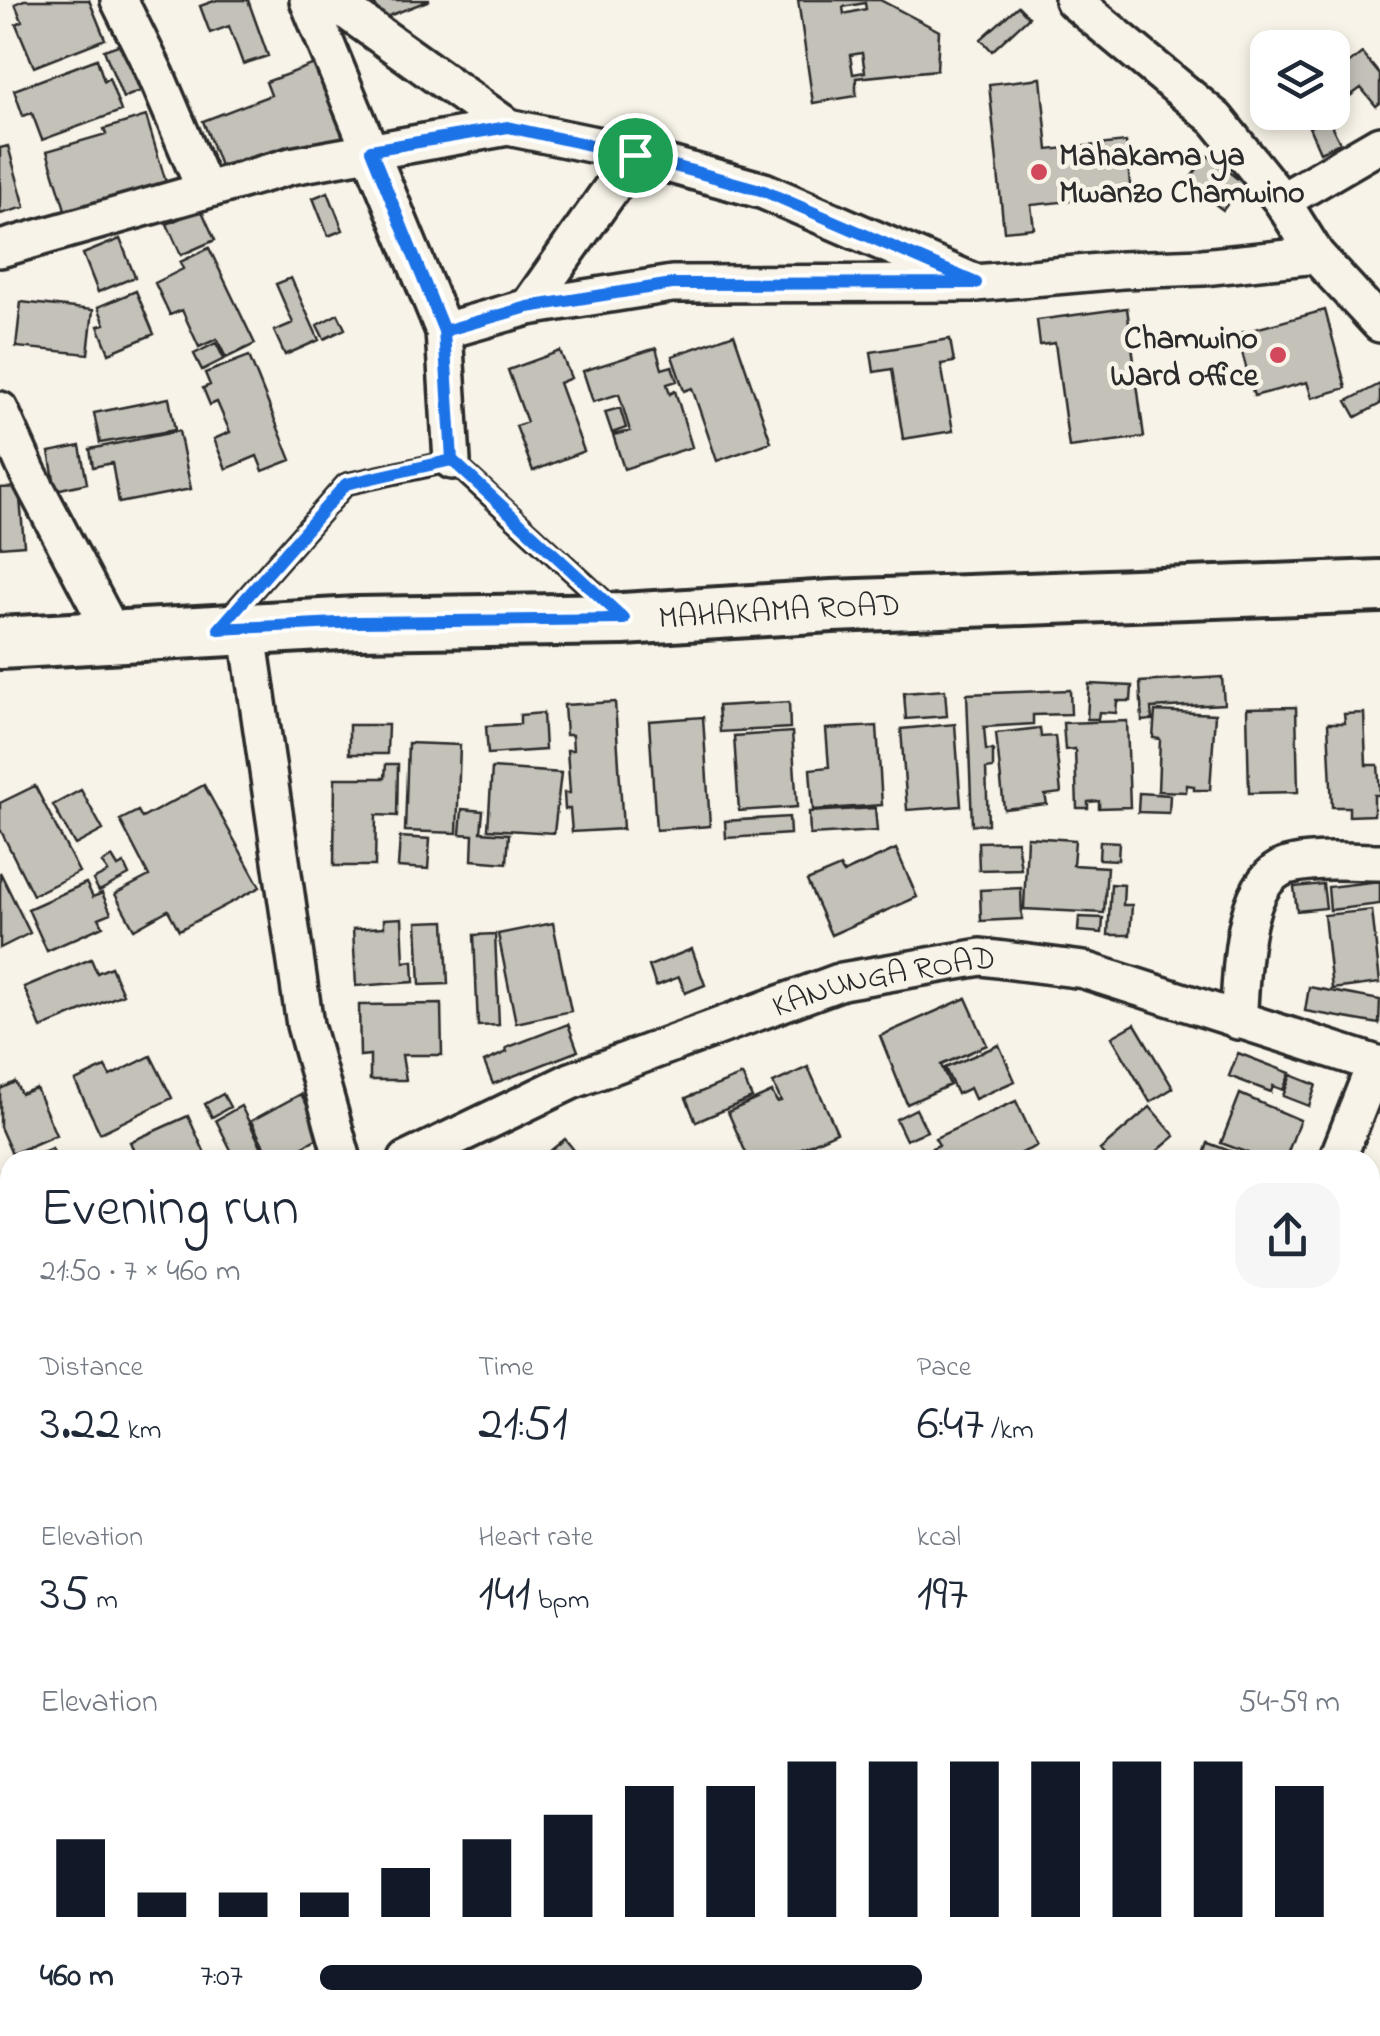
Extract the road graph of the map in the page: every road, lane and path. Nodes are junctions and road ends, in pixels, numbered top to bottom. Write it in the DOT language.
graph roads {
  1 [pos="119,0"];
  2 [pos="308,0"];
  3 [pos="331,0"];
  4 [pos="1073,0"];
  5 [pos="508,127"];
  6 [pos="1380,144"];
  7 [pos="371,150"];
  8 [pos="635,155"];
  9 [pos="204,188"];
  10 [pos="1282,201"];
  11 [pos="0,249"];
  12 [pos="1316,254"];
  13 [pos="976,283"];
  14 [pos="528,307"];
  15 [pos="1380,324"];
  16 [pos="444,331"];
  17 [pos="0,410"];
  18 [pos="452,460"];
  19 [pos="1380,586"];
  20 [pos="624,619"];
  21 [pos="233,628"];
  22 [pos="114,636"];
  23 [pos="0,643"];
  24 [pos="1380,862"];
  25 [pos="1238,1021"];
  26 [pos="1377,1065"];
  27 [pos="340,1150"];
  28 [pos="427,1150"];
  29 [pos="1341,1150"];
  1 -- 9 [label="street"];
  2 -- 7 [label="street"];
  3 -- 5 [label="street"];
  4 -- 10 [label="street"];
  5 -- 7 [label="street"];
  5 -- 8 [label="street"];
  6 -- 10 [label="street"];
  7 -- 9 [label="street"];
  7 -- 16 [label="street"];
  8 -- 13 [label="street"];
  8 -- 14 [label="street"];
  9 -- 11 [label="street"];
  10 -- 12 [label="street"];
  12 -- 13 [label="street"];
  12 -- 15 [label="street"];
  13 -- 14 [label="street"];
  14 -- 16 [label="street"];
  16 -- 18 [label="street"];
  17 -- 22 [label="street"];
  18 -- 20 [label="lane"];
  18 -- 21 [label="lane"];
  19 -- 20 [label="street, MAHAKAMA ROAD"];
  20 -- 21 [label="street, MAHAKAMA ROAD"];
  21 -- 22 [label="street, MAHAKAMA ROAD"];
  21 -- 27 [label="street"];
  22 -- 23 [label="street, MAHAKAMA ROAD"];
  24 -- 25 [label="street"];
  25 -- 26 [label="street, KANUNGA ROAD"];
  25 -- 28 [label="street, KANUNGA ROAD"];
  26 -- 29 [label="street"];
}
